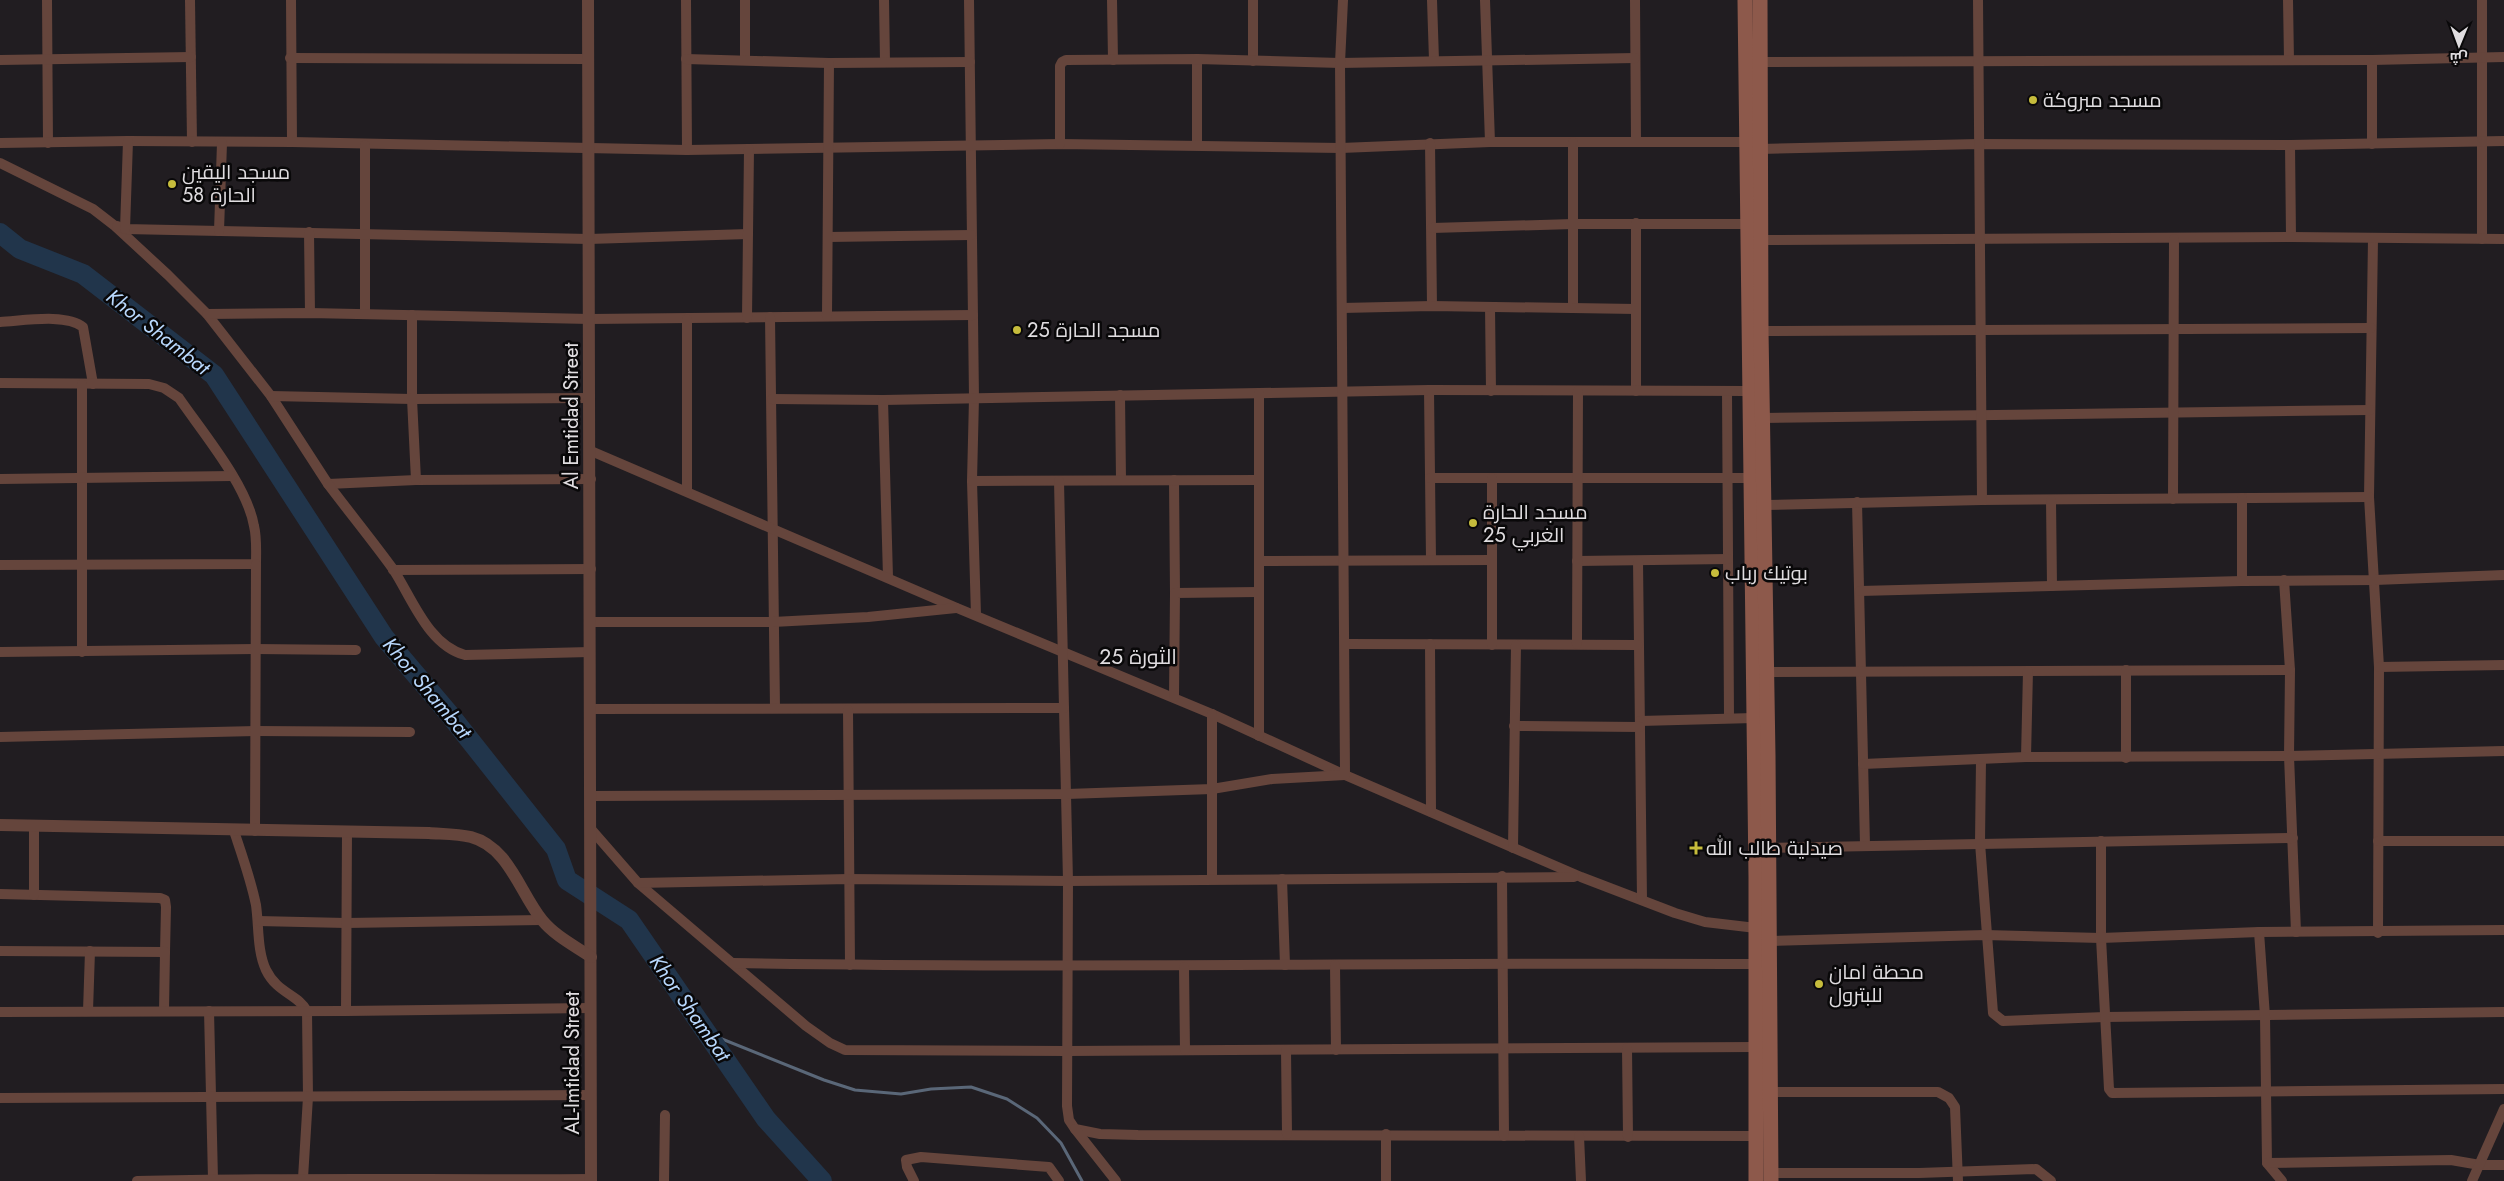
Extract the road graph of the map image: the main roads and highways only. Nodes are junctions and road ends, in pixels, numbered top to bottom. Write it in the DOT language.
graph roads {
  1 [pos="1745,0"];
  2 [pos="1760,0"];
  3 [pos="1771,1177"];
  4 [pos="1756,1181"];
  1 -- 4 [label="main road"];
  2 -- 3 [label="main road"];
}
